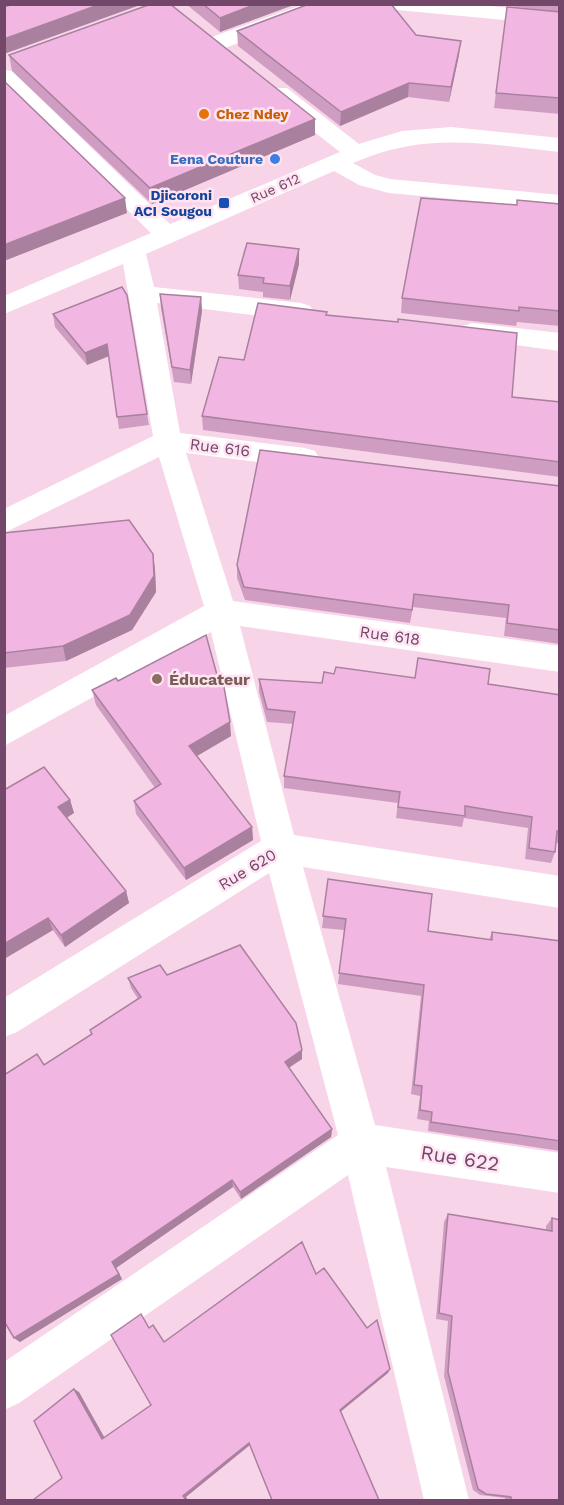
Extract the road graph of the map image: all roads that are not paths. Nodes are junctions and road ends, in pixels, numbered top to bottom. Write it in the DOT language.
graph roads {
  1 [pos="325,4"];
  2 [pos="397,4"];
  3 [pos="560,19"];
  4 [pos="236,58"];
  5 [pos="8,67"];
  6 [pos="263,80"];
  7 [pos="560,145"];
  8 [pos="345,158"];
  9 [pos="560,202"];
  10 [pos="168,236"];
  11 [pos="133,251"];
  12 [pos="143,294"];
  13 [pos="4,306"];
  14 [pos="322,314"];
  15 [pos="452,330"];
  16 [pos="560,342"];
  17 [pos="168,441"];
  18 [pos="334,461"];
  19 [pos="4,522"];
  20 [pos="221,611"];
  21 [pos="560,659"];
  22 [pos="4,732"];
  23 [pos="280,848"];
  24 [pos="560,892"];
  25 [pos="4,1019"];
  26 [pos="360,1143"];
  27 [pos="560,1173"];
  28 [pos="4,1388"];
  29 [pos="447,1500"];
  1 -- 4 [label="street"];
  2 -- 3 [label="street"];
  5 -- 10 [label="street"];
  6 -- 8 [label="street"];
  7 -- 8 [label="street, Rue 612"];
  8 -- 9 [label="street"];
  8 -- 10 [label="street, Rue 612"];
  10 -- 11 [label="street, Rue 612"];
  11 -- 12 [label="street"];
  11 -- 13 [label="street, Rue 612"];
  12 -- 14 [label="street"];
  12 -- 17 [label="street"];
  15 -- 16 [label="street"];
  17 -- 18 [label="street, Rue 616"];
  17 -- 19 [label="street, Rue 616"];
  17 -- 20 [label="street"];
  20 -- 21 [label="street, Rue 618"];
  20 -- 22 [label="street"];
  20 -- 23 [label="street"];
  23 -- 24 [label="street, Rue 620"];
  23 -- 25 [label="street, Rue 620"];
  23 -- 26 [label="street"];
  26 -- 27 [label="street, Rue 622"];
  26 -- 28 [label="street"];
  26 -- 29 [label="street"];
}
